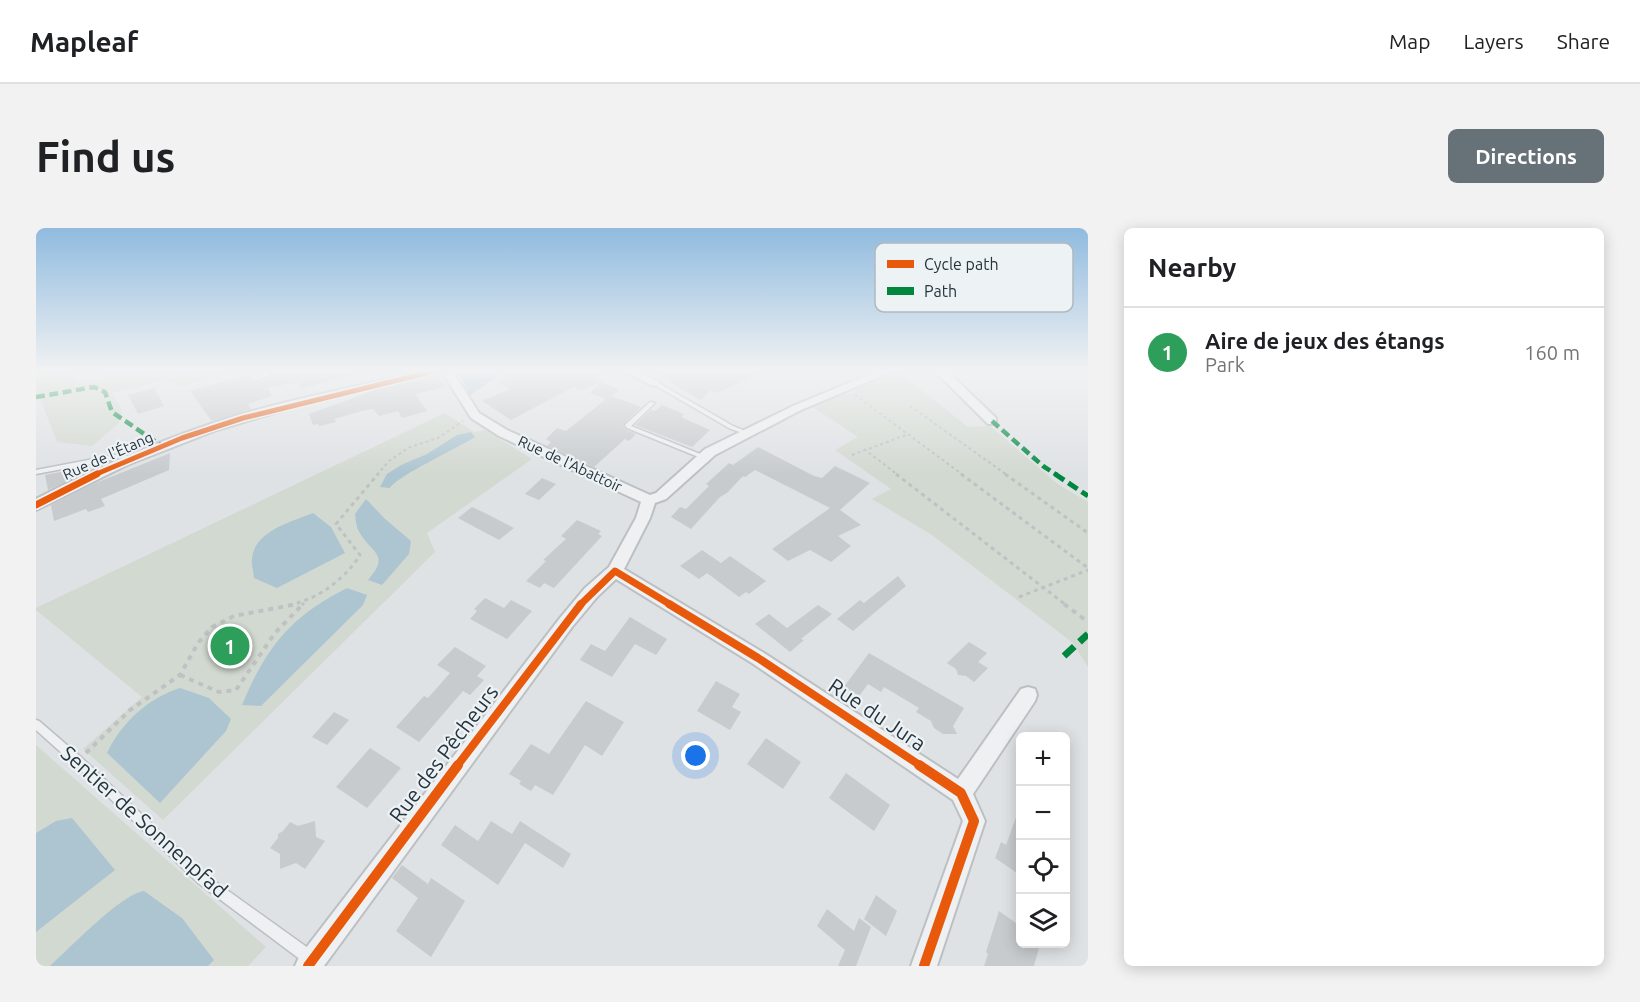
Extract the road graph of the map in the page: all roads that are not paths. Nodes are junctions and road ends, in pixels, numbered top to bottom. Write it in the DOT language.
graph roads {
  1 [pos="290,404"];
  2 [pos="469,404"];
  3 [pos="650,404"];
  4 [pos="692,404"];
  5 [pos="807,404"];
  6 [pos="974,404"];
  7 [pos="992,422"];
  8 [pos="747,433"];
  9 [pos="703,457"];
  10 [pos="132,459"];
  11 [pos="36,472"];
  12 [pos="649,500"];
  13 [pos="37,504"];
  14 [pos="615,571"];
  15 [pos="1028,695"];
  16 [pos="36,724"];
  17 [pos="962,793"];
  18 [pos="310,963"];
  19 [pos="924,966"];
  1 -- 10 [label="street, Rue de l'Étang"];
  2 -- 12 [label="street, Rue de l'Abattoir"];
  3 -- 9 [label="lane"];
  4 -- 8 [label="lane"];
  5 -- 8 [label="street"];
  6 -- 7 [label="street"];
  8 -- 9 [label="street"];
  9 -- 12 [label="street"];
  10 -- 11 [label="lane"];
  10 -- 13 [label="street, Rue de l'Étang"];
  12 -- 14 [label="street, Rue des Pêcheurs"];
  14 -- 17 [label="street, Rue du Jura"];
  14 -- 18 [label="street, Rue des Pêcheurs"];
  15 -- 17 [label="street"];
  16 -- 18 [label="lane, Sentier de Sonnenpfad"];
  17 -- 19 [label="street"];
}
